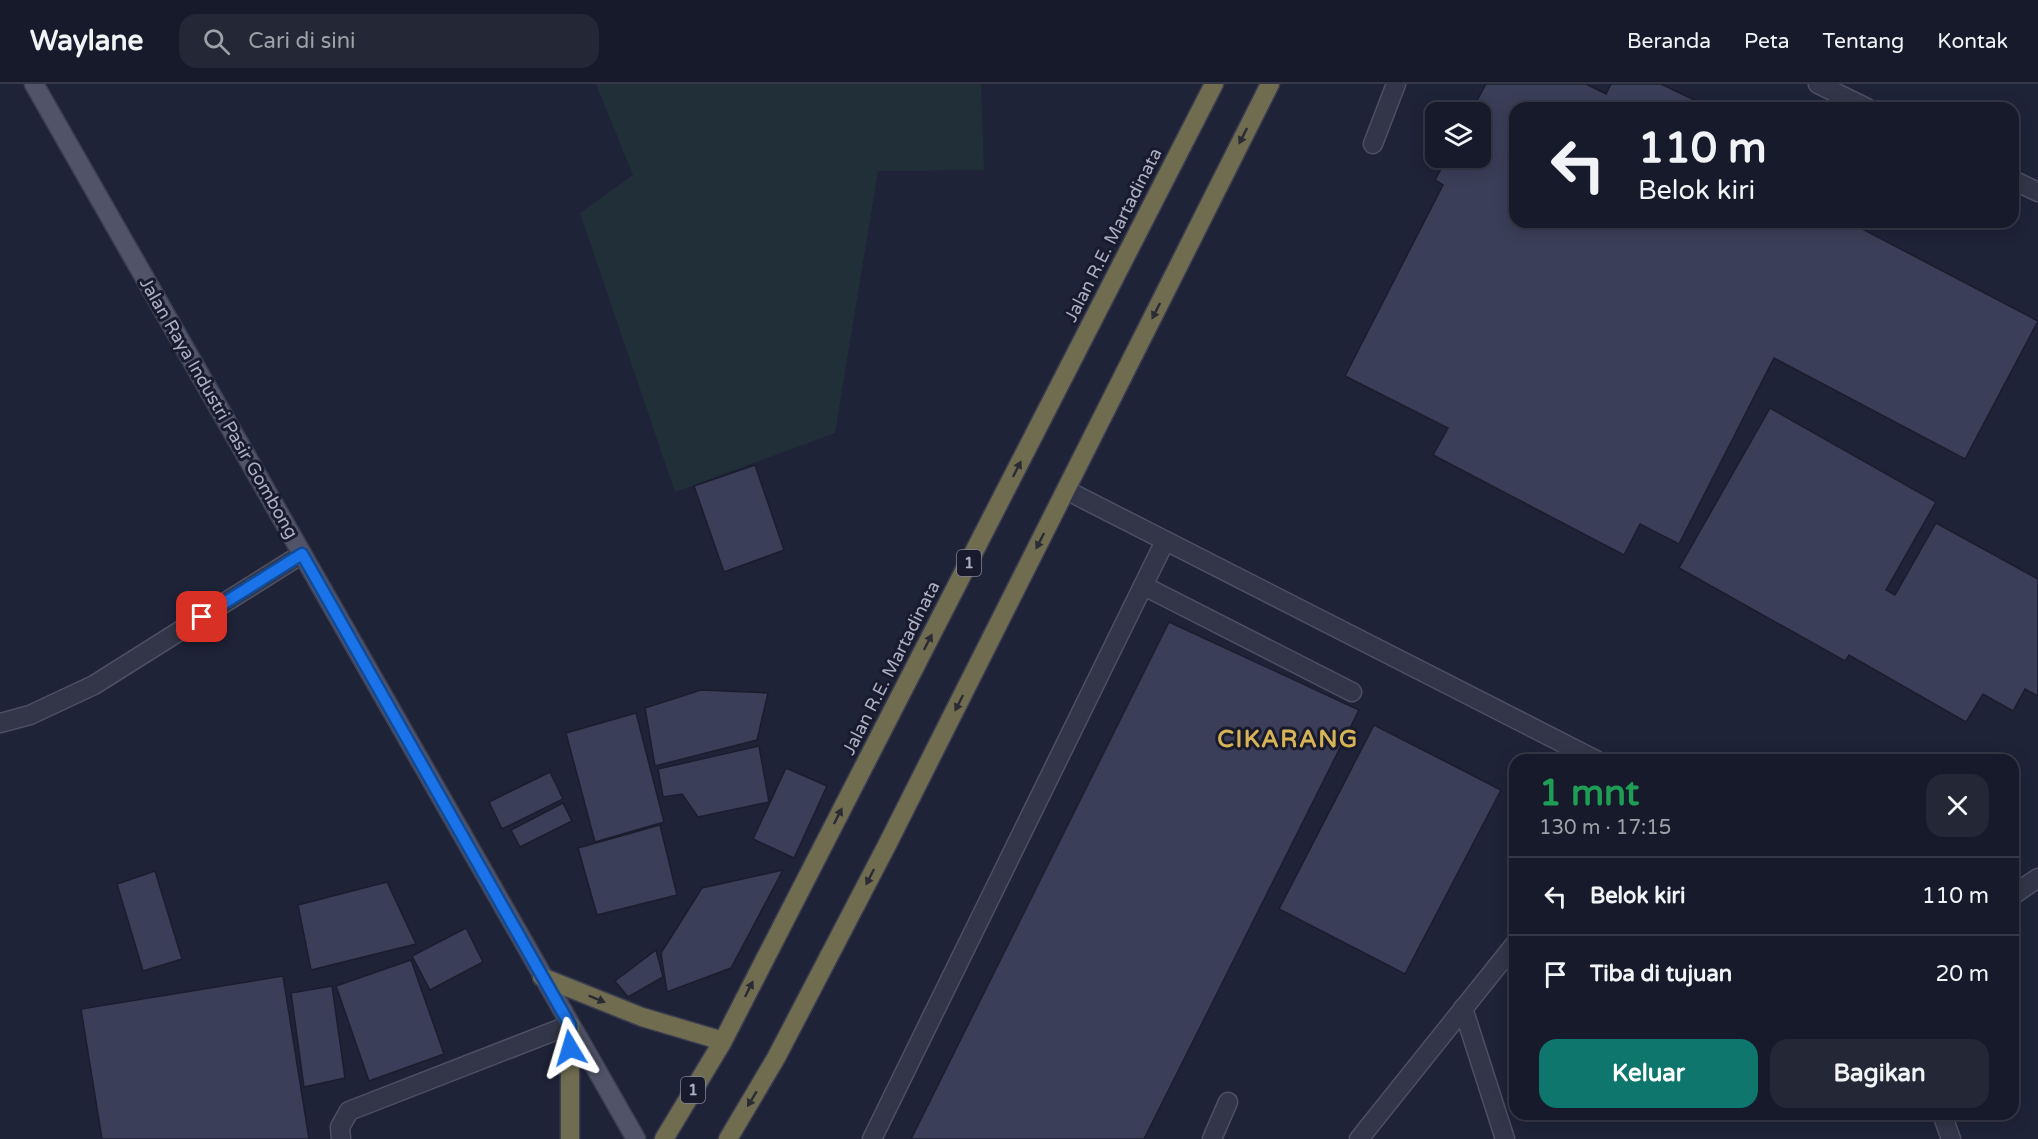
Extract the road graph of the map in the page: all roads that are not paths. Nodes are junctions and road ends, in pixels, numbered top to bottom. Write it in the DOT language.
graph roads {
  1 [pos="34,84"];
  2 [pos="1215,84"];
  3 [pos="1270,84"];
  4 [pos="1396,84"];
  5 [pos="1818,84"];
  6 [pos="1855,102"];
  7 [pos="1373,144"];
  8 [pos="2019,183"];
  9 [pos="2038,192"];
  10 [pos="1066,490"];
  11 [pos="1165,541"];
  12 [pos="302,554"];
  13 [pos="1144,586"];
  14 [pos="1352,692"];
  15 [pos="0,723"];
  16 [pos="1584,754"];
  17 [pos="2038,878"];
  18 [pos="2019,891"];
  19 [pos="1509,951"];
  20 [pos="542,977"];
  21 [pos="1463,1008"];
  22 [pos="570,1025"];
  23 [pos="723,1041"];
  24 [pos="1228,1102"];
  25 [pos="1944,1120"];
  26 [pos="341,1139"];
  27 [pos="570,1139"];
  28 [pos="636,1139"];
  29 [pos="664,1139"];
  30 [pos="728,1139"];
  31 [pos="872,1139"];
  32 [pos="1212,1139"];
  33 [pos="1359,1139"];
  34 [pos="1505,1139"];
  35 [pos="1951,1139"];
  1 -- 12 [label="main road, Jalan Raya Industri Pasir Gombong"];
  23 -- 2 [label="highway, Jalan R.E. Martadinata / 1, one-way"];
  3 -- 10 [label="highway, one-way"];
  4 -- 7 [label="street"];
  5 -- 6 [label="street"];
  8 -- 9 [label="street"];
  10 -- 11 [label="street"];
  10 -- 30 [label="highway, one-way"];
  11 -- 13 [label="street"];
  11 -- 16 [label="street"];
  12 -- 15 [label="street"];
  12 -- 20 [label="main road, Jalan Raya Industri Pasir Gombong"];
  13 -- 14 [label="street"];
  13 -- 31 [label="street"];
  17 -- 18 [label="street"];
  19 -- 21 [label="street"];
  20 -- 22 [label="main road, Jalan Raya Industri Pasir Gombong"];
  20 -- 23 [label="highway, one-way"];
  21 -- 33 [label="street"];
  21 -- 34 [label="street"];
  22 -- 26 [label="street"];
  22 -- 27 [label="highway"];
  22 -- 28 [label="main road, Jalan Raya Industri Pasir Gombong"];
  23 -- 29 [label="highway, Jalan R.E. Martadinata / 1"];
  24 -- 32 [label="street"];
  25 -- 35 [label="street"];
}
